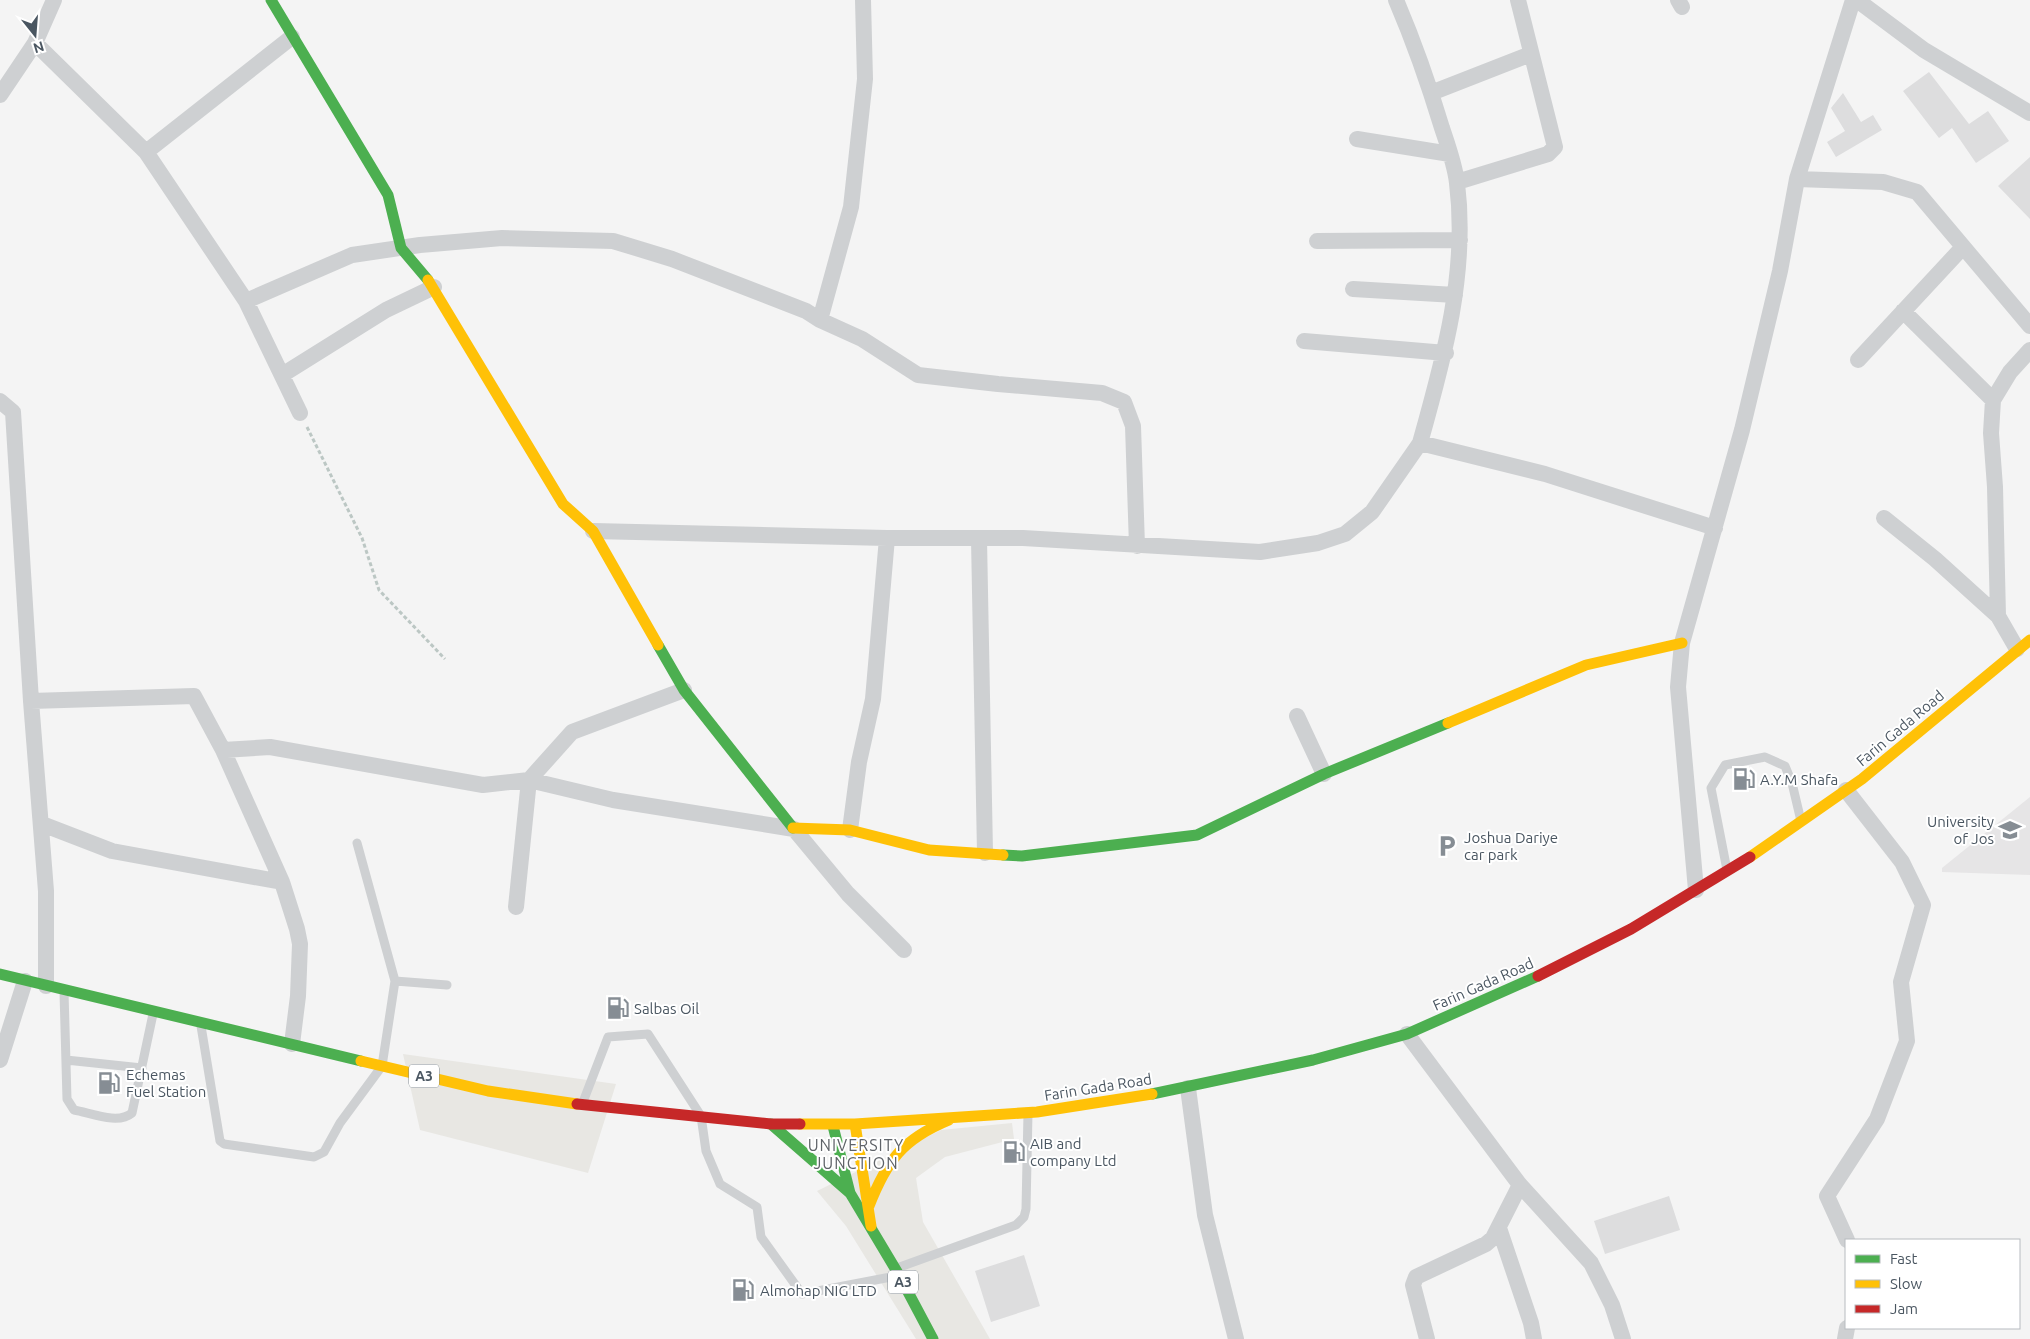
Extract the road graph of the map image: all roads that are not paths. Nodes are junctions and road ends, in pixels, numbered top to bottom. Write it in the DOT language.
graph roads {
  1 [pos="54,0"];
  2 [pos="270,0"];
  3 [pos="863,0"];
  4 [pos="1396,0"];
  5 [pos="1518,0"];
  6 [pos="1855,0"];
  7 [pos="292,37"];
  8 [pos="35,43"];
  9 [pos="1531,54"];
  10 [pos="1432,93"];
  11 [pos="0,95"];
  12 [pos="2030,114"];
  13 [pos="1357,139"];
  14 [pos="146,152"];
  15 [pos="1450,154"];
  16 [pos="1797,179"];
  17 [pos="1457,182"];
  18 [pos="1460,240"];
  19 [pos="1317,241"];
  20 [pos="1963,247"];
  21 [pos="401,248"];
  22 [pos="434,286"];
  23 [pos="1353,289"];
  24 [pos="1455,295"];
  25 [pos="246,301"];
  26 [pos="1904,311"];
  27 [pos="820,320"];
  28 [pos="2030,326"];
  29 [pos="1304,341"];
  30 [pos="2030,350"];
  31 [pos="1446,353"];
  32 [pos="1858,360"];
  33 [pos="282,375"];
  34 [pos="1993,400"];
  35 [pos="0,402"];
  36 [pos="300,412"];
  37 [pos="1420,443"];
  38 [pos="1884,518"];
  39 [pos="1715,528"];
  40 [pos="593,530"];
  41 [pos="887,538"];
  42 [pos="979,539"];
  43 [pos="1137,546"];
  44 [pos="1998,616"];
  45 [pos="1682,643"];
  46 [pos="2024,645"];
  47 [pos="684,690"];
  48 [pos="31,701"];
  49 [pos="1297,716"];
  50 [pos="223,750"];
  51 [pos="1324,774"];
  52 [pos="529,780"];
  53 [pos="1846,790"];
  54 [pos="1801,823"];
  55 [pos="42,824"];
  56 [pos="794,830"];
  57 [pos="850,830"];
  58 [pos="357,843"];
  59 [pos="985,853"];
  60 [pos="1727,872"];
  61 [pos="282,882"];
  62 [pos="1696,890"];
  63 [pos="516,907"];
  64 [pos="904,950"];
  65 [pos="0,974"];
  66 [pos="25,981"];
  67 [pos="395,981"];
  68 [pos="446,985"];
  69 [pos="46,986"];
  70 [pos="64,990"];
  71 [pos="154,1012"];
  72 [pos="200,1023"];
  73 [pos="1407,1034"];
  74 [pos="292,1044"];
  75 [pos="0,1060"];
  76 [pos="66,1060"];
  77 [pos="382,1066"];
  78 [pos="142,1068"];
  79 [pos="1188,1088"];
  80 [pos="582,1105"];
  81 [pos="1028,1113"];
  82 [pos="701,1116"];
  83 [pos="949,1120"];
  84 [pos="771,1124"];
  85 [pos="855,1124"];
  86 [pos="833,1126"];
  87 [pos="1520,1185"];
  88 [pos="850,1193"];
  89 [pos="869,1206"];
  90 [pos="871,1226"];
  91 [pos="1498,1228"];
  92 [pos="1847,1239"];
  93 [pos="897,1272"];
  94 [pos="934,1339"];
  95 [pos="1236,1339"];
  96 [pos="1427,1339"];
  97 [pos="1534,1339"];
  98 [pos="1623,1339"];
  1 -- 8 [label="street"];
  2 -- 7 [label="main road"];
  3 -- 27 [label="street"];
  4 -- 10 [label="street"];
  5 -- 9 [label="street"];
  6 -- 12 [label="street"];
  6 -- 16 [label="street"];
  7 -- 14 [label="street"];
  7 -- 21 [label="main road"];
  8 -- 11 [label="street"];
  8 -- 14 [label="street"];
  9 -- 10 [label="street"];
  9 -- 17 [label="street"];
  10 -- 15 [label="street"];
  13 -- 15 [label="street"];
  14 -- 25 [label="street"];
  15 -- 17 [label="street"];
  16 -- 20 [label="street"];
  16 -- 39 [label="street"];
  17 -- 18 [label="street"];
  18 -- 19 [label="street"];
  18 -- 24 [label="street"];
  20 -- 26 [label="street"];
  20 -- 28 [label="street"];
  21 -- 22 [label="main road"];
  21 -- 25 [label="street"];
  21 -- 27 [label="street"];
  22 -- 33 [label="street"];
  22 -- 40 [label="main road"];
  23 -- 24 [label="street"];
  24 -- 31 [label="street"];
  25 -- 33 [label="street"];
  26 -- 32 [label="street"];
  26 -- 34 [label="street"];
  27 -- 43 [label="street"];
  29 -- 31 [label="street"];
  30 -- 34 [label="street"];
  31 -- 37 [label="street"];
  33 -- 36 [label="street"];
  34 -- 44 [label="street"];
  35 -- 48 [label="street"];
  37 -- 39 [label="street"];
  37 -- 43 [label="street"];
  38 -- 44 [label="street"];
  39 -- 45 [label="street"];
  40 -- 41 [label="street"];
  40 -- 47 [label="main road"];
  41 -- 42 [label="street"];
  41 -- 57 [label="street"];
  42 -- 43 [label="street"];
  42 -- 59 [label="street"];
  44 -- 46 [label="street"];
  45 -- 51 [label="main road"];
  45 -- 62 [label="street"];
  46 -- 53 [label="main road, Farin Gada Road"];
  47 -- 52 [label="street"];
  47 -- 56 [label="main road"];
  48 -- 50 [label="street"];
  48 -- 55 [label="street"];
  49 -- 51 [label="street"];
  50 -- 52 [label="street"];
  50 -- 61 [label="street"];
  51 -- 59 [label="main road"];
  52 -- 56 [label="street"];
  52 -- 63 [label="street"];
  53 -- 54 [label="main road, Farin Gada Road"];
  53 -- 92 [label="street"];
  54 -- 60 [label="main road, Farin Gada Road"];
  54 -- 60 [label="lane"];
  55 -- 61 [label="street"];
  55 -- 69 [label="street"];
  56 -- 57 [label="main road"];
  56 -- 64 [label="street"];
  57 -- 59 [label="main road"];
  58 -- 67 [label="lane"];
  60 -- 62 [label="main road, Farin Gada Road"];
  61 -- 74 [label="street"];
  62 -- 73 [label="main road, Farin Gada Road"];
  65 -- 66 [label="main road, A3"];
  66 -- 69 [label="main road, A3"];
  66 -- 75 [label="street"];
  67 -- 68 [label="lane"];
  67 -- 77 [label="lane"];
  69 -- 70 [label="main road, A3"];
  70 -- 71 [label="main road, A3"];
  70 -- 76 [label="lane"];
  71 -- 72 [label="main road, A3"];
  71 -- 78 [label="lane"];
  72 -- 74 [label="main road, A3"];
  72 -- 77 [label="lane"];
  73 -- 79 [label="main road, Farin Gada Road"];
  73 -- 87 [label="street"];
  74 -- 77 [label="main road, A3"];
  76 -- 78 [label="lane"];
  76 -- 78 [label="lane"];
  77 -- 80 [label="main road, A3"];
  79 -- 81 [label="main road, Farin Gada Road"];
  79 -- 95 [label="street"];
  80 -- 82 [label="main road, A3"];
  80 -- 82 [label="lane"];
  81 -- 83 [label="main road, Farin Gada Road"];
  81 -- 93 [label="lane"];
  82 -- 84 [label="main road, A3"];
  82 -- 93 [label="lane"];
  83 -- 85 [label="main road, Farin Gada Road"];
  83 -- 89 [label="main road, A3"];
  84 -- 86 [label="main road, A3"];
  84 -- 88 [label="main road, A3"];
  85 -- 86 [label="main road, A3"];
  85 -- 89 [label="main road, A3"];
  86 -- 88 [label="main road, A3"];
  87 -- 91 [label="street"];
  87 -- 98 [label="street"];
  88 -- 90 [label="main road, A3"];
  89 -- 90 [label="main road, A3"];
  90 -- 93 [label="main road, A3"];
  91 -- 96 [label="street"];
  91 -- 97 [label="street"];
  93 -- 94 [label="main road, A3"];
}
